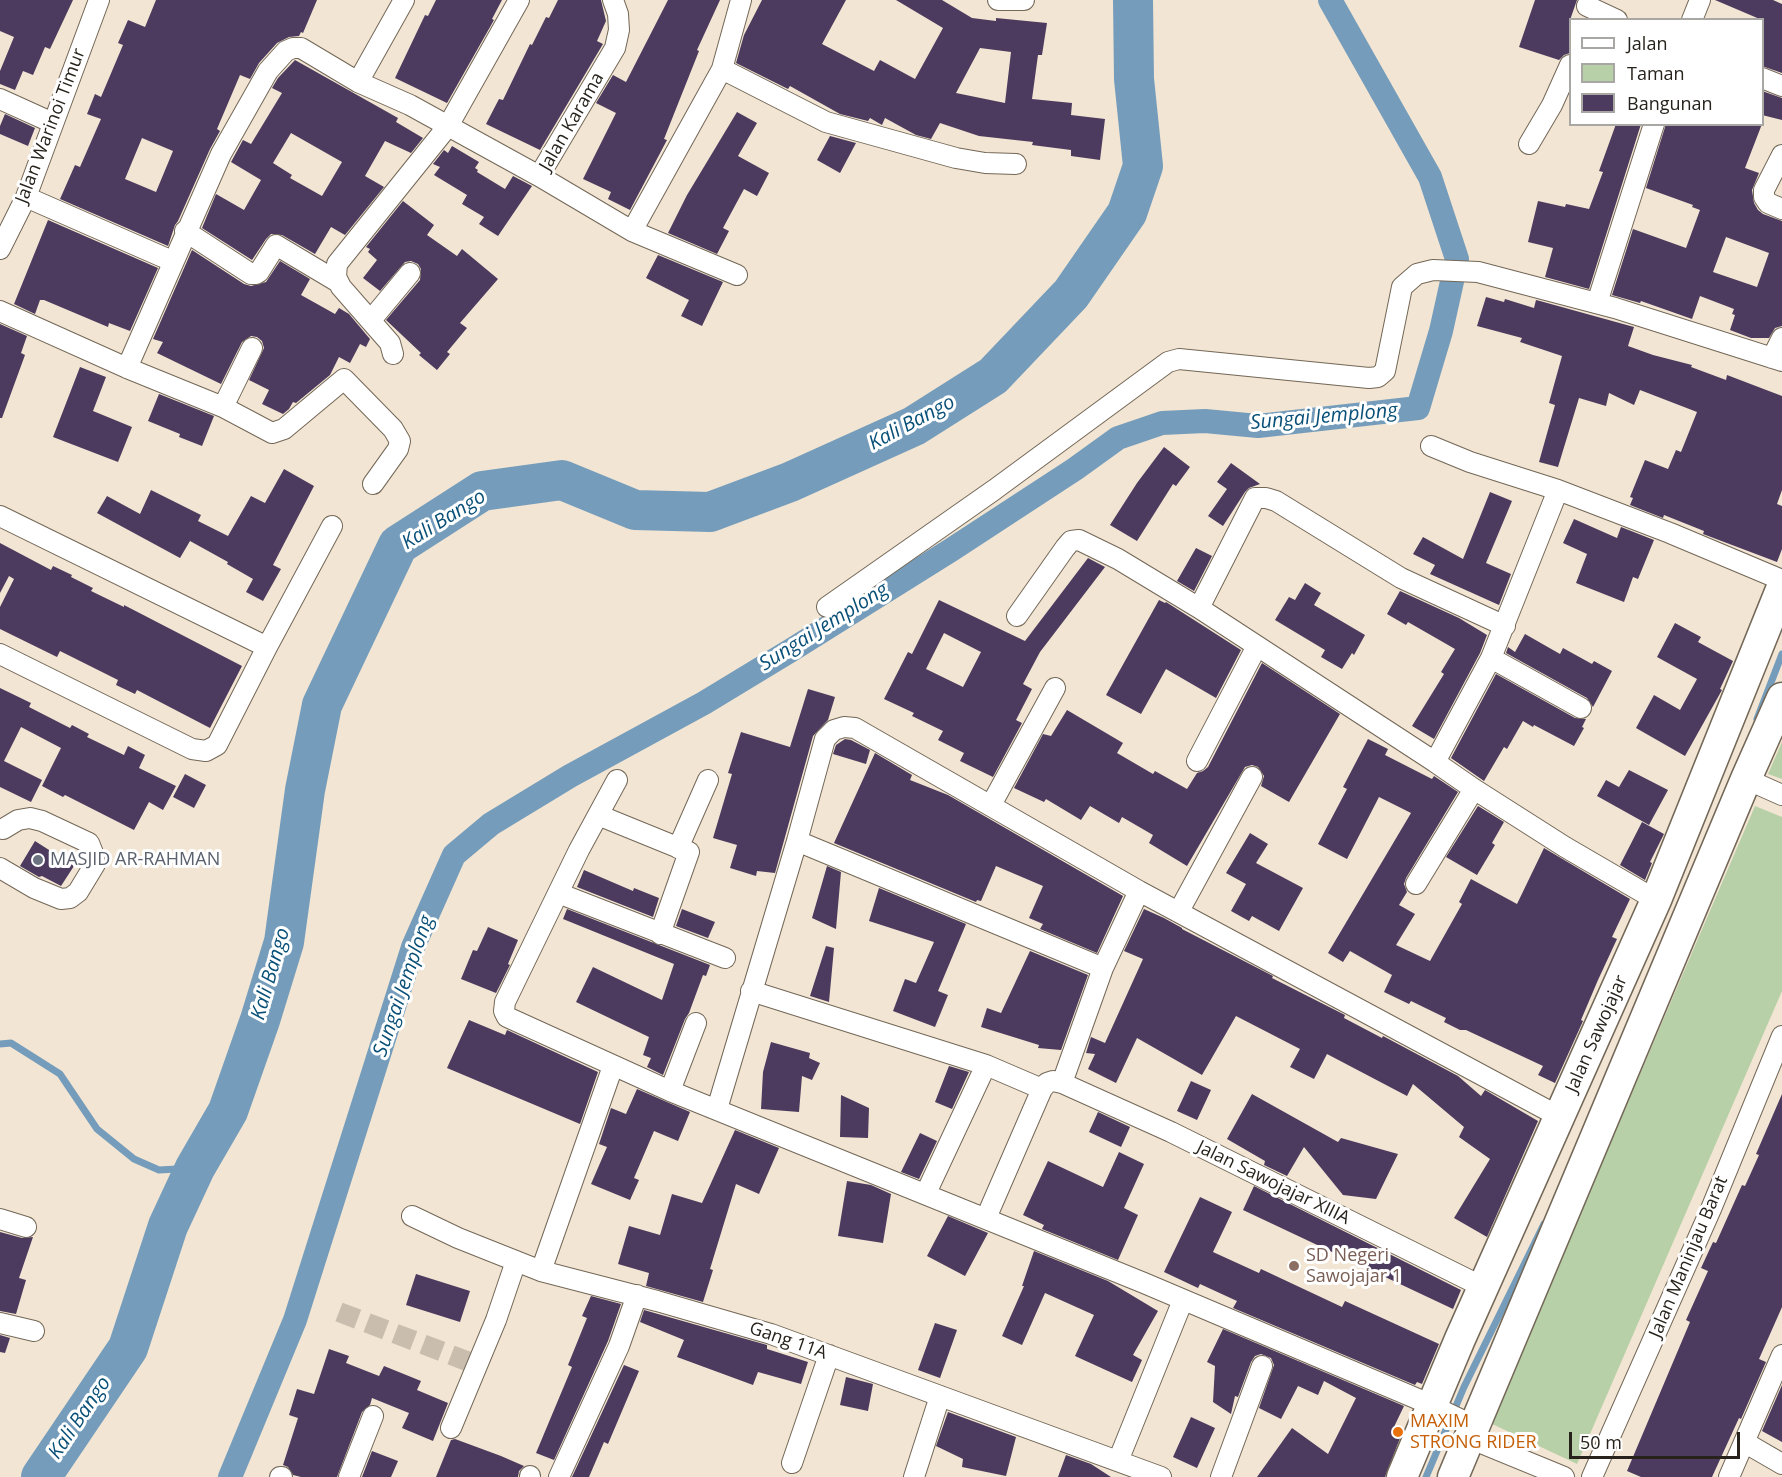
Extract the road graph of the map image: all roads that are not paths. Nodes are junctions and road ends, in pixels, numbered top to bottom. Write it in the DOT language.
graph roads {
  1 [pos="99,0"];
  2 [pos="405,0"];
  3 [pos="519,0"];
  4 [pos="613,0"];
  5 [pos="741,0"];
  6 [pos="998,0"];
  7 [pos="1024,0"];
  8 [pos="1700,0"];
  9 [pos="1586,8"];
  10 [pos="1612,18"];
  11 [pos="1693,18"];
  12 [pos="1569,67"];
  13 [pos="722,69"];
  14 [pos="1764,79"];
  15 [pos="358,82"];
  16 [pos="1782,86"];
  17 [pos="0,99"];
  18 [pos="53,123"];
  19 [pos="448,126"];
  20 [pos="1653,126"];
  21 [pos="1529,144"];
  22 [pos="1782,155"];
  23 [pos="1016,164"];
  24 [pos="539,176"];
  25 [pos="26,197"];
  26 [pos="1782,209"];
  27 [pos="185,231"];
  28 [pos="632,231"];
  29 [pos="0,249"];
  30 [pos="172,261"];
  31 [pos="410,273"];
  32 [pos="737,275"];
  33 [pos="338,282"];
  34 [pos="1597,303"];
  35 [pos="0,311"];
  36 [pos="371,320"];
  37 [pos="1782,338"];
  38 [pos="252,348"];
  39 [pos="393,354"];
  40 [pos="1777,360"];
  41 [pos="127,368"];
  42 [pos="223,407"];
  43 [pos="1431,446"];
  44 [pos="373,484"];
  45 [pos="1558,490"];
  46 [pos="0,516"];
  47 [pos="332,526"];
  48 [pos="1782,580"];
  49 [pos="1782,587"];
  50 [pos="827,607"];
  51 [pos="1198,608"];
  52 [pos="1017,616"];
  53 [pos="1505,626"];
  54 [pos="1257,646"];
  55 [pos="267,647"];
  56 [pos="0,654"];
  57 [pos="1491,658"];
  58 [pos="1055,688"];
  59 [pos="1782,698"];
  60 [pos="1581,708"];
  61 [pos="1197,761"];
  62 [pos="1435,762"];
  63 [pos="1252,777"];
  64 [pos="1746,779"];
  65 [pos="617,780"];
  66 [pos="708,780"];
  67 [pos="1474,789"];
  68 [pos="1782,795"];
  69 [pos="991,805"];
  70 [pos="598,815"];
  71 [pos="1,832"];
  72 [pos="796,841"];
  73 [pos="678,848"];
  74 [pos="0,868"];
  75 [pos="1416,884"];
  76 [pos="1139,891"];
  77 [pos="558,893"];
  78 [pos="1656,900"];
  79 [pos="1179,911"];
  80 [pos="660,934"];
  81 [pos="725,958"];
  82 [pos="1103,968"];
  83 [pos="751,991"];
  84 [pos="696,1023"];
  85 [pos="1782,1036"];
  86 [pos="986,1065"];
  87 [pos="613,1066"];
  88 [pos="1062,1083"];
  89 [pos="1042,1089"];
  90 [pos="670,1091"];
  91 [pos="717,1109"];
  92 [pos="1560,1117"];
  93 [pos="926,1193"];
  94 [pos="412,1216"];
  95 [pos="986,1218"];
  96 [pos="0,1219"];
  97 [pos="26,1227"];
  98 [pos="516,1262"];
  99 [pos="541,1270"];
  100 [pos="1483,1287"];
  101 [pos="637,1295"];
  102 [pos="1183,1300"];
  103 [pos="2,1329"];
  104 [pos="34,1331"];
  105 [pos="829,1355"];
  106 [pos="1782,1355"];
  107 [pos="1262,1366"];
  108 [pos="940,1396"];
  109 [pos="1438,1408"];
  110 [pos="374,1416"];
  111 [pos="451,1428"];
  112 [pos="1470,1429"];
  113 [pos="1744,1442"];
  114 [pos="1118,1461"];
  115 [pos="792,1463"];
  116 [pos="1782,1464"];
  117 [pos="349,1477"];
  118 [pos="559,1477"];
  119 [pos="914,1477"];
  120 [pos="1161,1477"];
  121 [pos="1221,1477"];
  122 [pos="1402,1477"];
  123 [pos="1453,1477"];
  124 [pos="1564,1477"];
  125 [pos="1592,1477"];
  126 [pos="1728,1477"];
  1 -- 18 [label="street, Jalan Warinoi Timur"];
  2 -- 15 [label="street"];
  3 -- 19 [label="street"];
  4 -- 24 [label="street, Jalan Karama"];
  5 -- 13 [label="street"];
  6 -- 7 [label="street"];
  8 -- 11 [label="street"];
  9 -- 10 [label="street"];
  12 -- 21 [label="street"];
  13 -- 23 [label="street"];
  13 -- 28 [label="street"];
  14 -- 16 [label="street"];
  15 -- 19 [label="street"];
  15 -- 27 [label="street"];
  17 -- 18 [label="street"];
  18 -- 25 [label="street, Jalan Warinoi Timur"];
  19 -- 24 [label="street"];
  19 -- 33 [label="street"];
  20 -- 34 [label="street"];
  22 -- 26 [label="street"];
  24 -- 28 [label="street, Jalan Karama"];
  25 -- 29 [label="street, Jalan Warinoi Timur"];
  25 -- 30 [label="street"];
  27 -- 30 [label="street"];
  27 -- 33 [label="street"];
  28 -- 32 [label="street, Jalan Karama"];
  30 -- 41 [label="street"];
  31 -- 36 [label="street"];
  33 -- 36 [label="street"];
  34 -- 40 [label="street"];
  34 -- 50 [label="street"];
  35 -- 41 [label="street"];
  36 -- 39 [label="street"];
  37 -- 40 [label="street"];
  38 -- 42 [label="street"];
  41 -- 42 [label="street"];
  42 -- 44 [label="street"];
  43 -- 45 [label="street"];
  45 -- 48 [label="street"];
  45 -- 53 [label="street"];
  46 -- 55 [label="street"];
  47 -- 55 [label="street"];
  49 -- 78 [label="main road, Jalan Sawojajar"];
  51 -- 52 [label="street"];
  51 -- 53 [label="street"];
  51 -- 54 [label="street"];
  53 -- 57 [label="street"];
  54 -- 61 [label="street"];
  54 -- 62 [label="street"];
  55 -- 56 [label="street"];
  57 -- 60 [label="street"];
  57 -- 62 [label="street"];
  58 -- 69 [label="street"];
  59 -- 64 [label="main road, Jalan Sawojajar"];
  62 -- 67 [label="street"];
  63 -- 79 [label="street"];
  64 -- 68 [label="street"];
  64 -- 112 [label="main road, Jalan Sawojajar"];
  65 -- 70 [label="street"];
  66 -- 73 [label="street"];
  67 -- 75 [label="street"];
  67 -- 78 [label="street"];
  69 -- 72 [label="street"];
  69 -- 76 [label="street"];
  70 -- 73 [label="street"];
  70 -- 77 [label="street"];
  71 -- 74 [label="street"];
  72 -- 82 [label="street"];
  72 -- 83 [label="street"];
  73 -- 80 [label="street"];
  76 -- 79 [label="street"];
  76 -- 82 [label="street"];
  77 -- 80 [label="street"];
  77 -- 87 [label="street"];
  78 -- 92 [label="main road, Jalan Sawojajar"];
  79 -- 92 [label="street"];
  80 -- 81 [label="street"];
  82 -- 88 [label="street"];
  83 -- 86 [label="street"];
  83 -- 91 [label="street"];
  84 -- 90 [label="street"];
  85 -- 125 [label="street, Jalan Maninjau Barat"];
  86 -- 89 [label="street"];
  86 -- 93 [label="street"];
  87 -- 90 [label="street"];
  87 -- 99 [label="street"];
  88 -- 89 [label="street"];
  88 -- 100 [label="street, Jalan Sawojajar XIIIA"];
  89 -- 95 [label="street"];
  90 -- 91 [label="street"];
  91 -- 93 [label="street"];
  92 -- 100 [label="main road, Jalan Sawojajar"];
  93 -- 95 [label="street"];
  94 -- 98 [label="street, Gang 11A"];
  95 -- 102 [label="street"];
  96 -- 97 [label="street"];
  98 -- 99 [label="street, Gang 11A"];
  98 -- 111 [label="street"];
  99 -- 101 [label="street, Gang 11A"];
  100 -- 109 [label="main road, Jalan Sawojajar"];
  101 -- 105 [label="street, Gang 11A"];
  101 -- 118 [label="street"];
  102 -- 109 [label="street"];
  102 -- 114 [label="street"];
  103 -- 104 [label="street"];
  105 -- 108 [label="street, Gang 11A"];
  105 -- 115 [label="street"];
  106 -- 113 [label="street"];
  107 -- 121 [label="street"];
  108 -- 114 [label="street, Gang 11A"];
  108 -- 119 [label="street"];
  109 -- 112 [label="street"];
  109 -- 122 [label="main road, Jalan Sawojajar"];
  110 -- 117 [label="street"];
  112 -- 123 [label="main road, Jalan Sawojajar"];
  112 -- 124 [label="street"];
  113 -- 116 [label="street"];
  113 -- 126 [label="street"];
  114 -- 120 [label="street, Gang 11A"];
}
